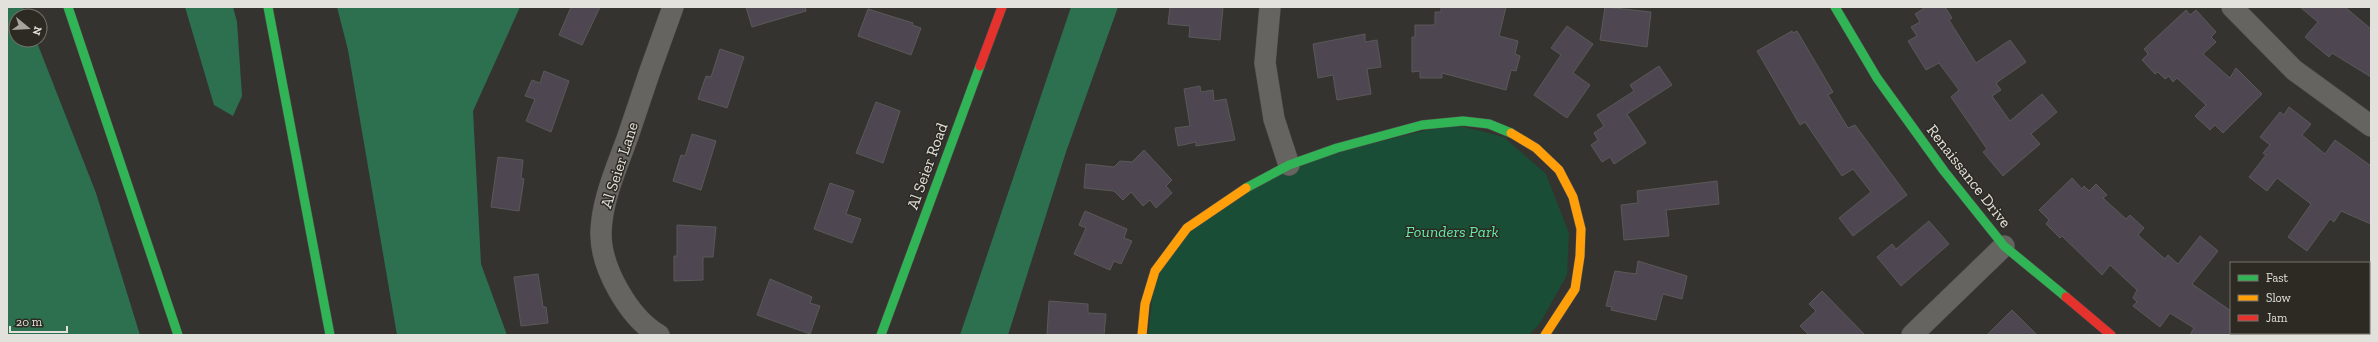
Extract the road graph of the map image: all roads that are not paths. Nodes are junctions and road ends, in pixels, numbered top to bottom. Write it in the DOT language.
graph roads {
  1 [pos="68,7"];
  2 [pos="268,7"];
  3 [pos="673,7"];
  4 [pos="1002,7"];
  5 [pos="1270,7"];
  6 [pos="1835,7"];
  7 [pos="2232,7"];
  8 [pos="2371,126"];
  9 [pos="1290,165"];
  10 [pos="2004,246"];
  11 [pos="178,335"];
  12 [pos="330,335"];
  13 [pos="659,335"];
  14 [pos="881,335"];
  15 [pos="1142,335"];
  16 [pos="1545,335"];
  17 [pos="1912,335"];
  18 [pos="2112,335"];
  1 -- 11 [label="main road"];
  2 -- 12 [label="main road"];
  3 -- 13 [label="street, Al Seier Lane"];
  4 -- 14 [label="main road, Al Seier Road"];
  5 -- 9 [label="street"];
  6 -- 10 [label="main road, Renaissance Drive"];
  7 -- 8 [label="street"];
  9 -- 15 [label="main road"];
  9 -- 16 [label="main road"];
  10 -- 17 [label="street"];
  10 -- 18 [label="main road, Renaissance Drive"];
}
